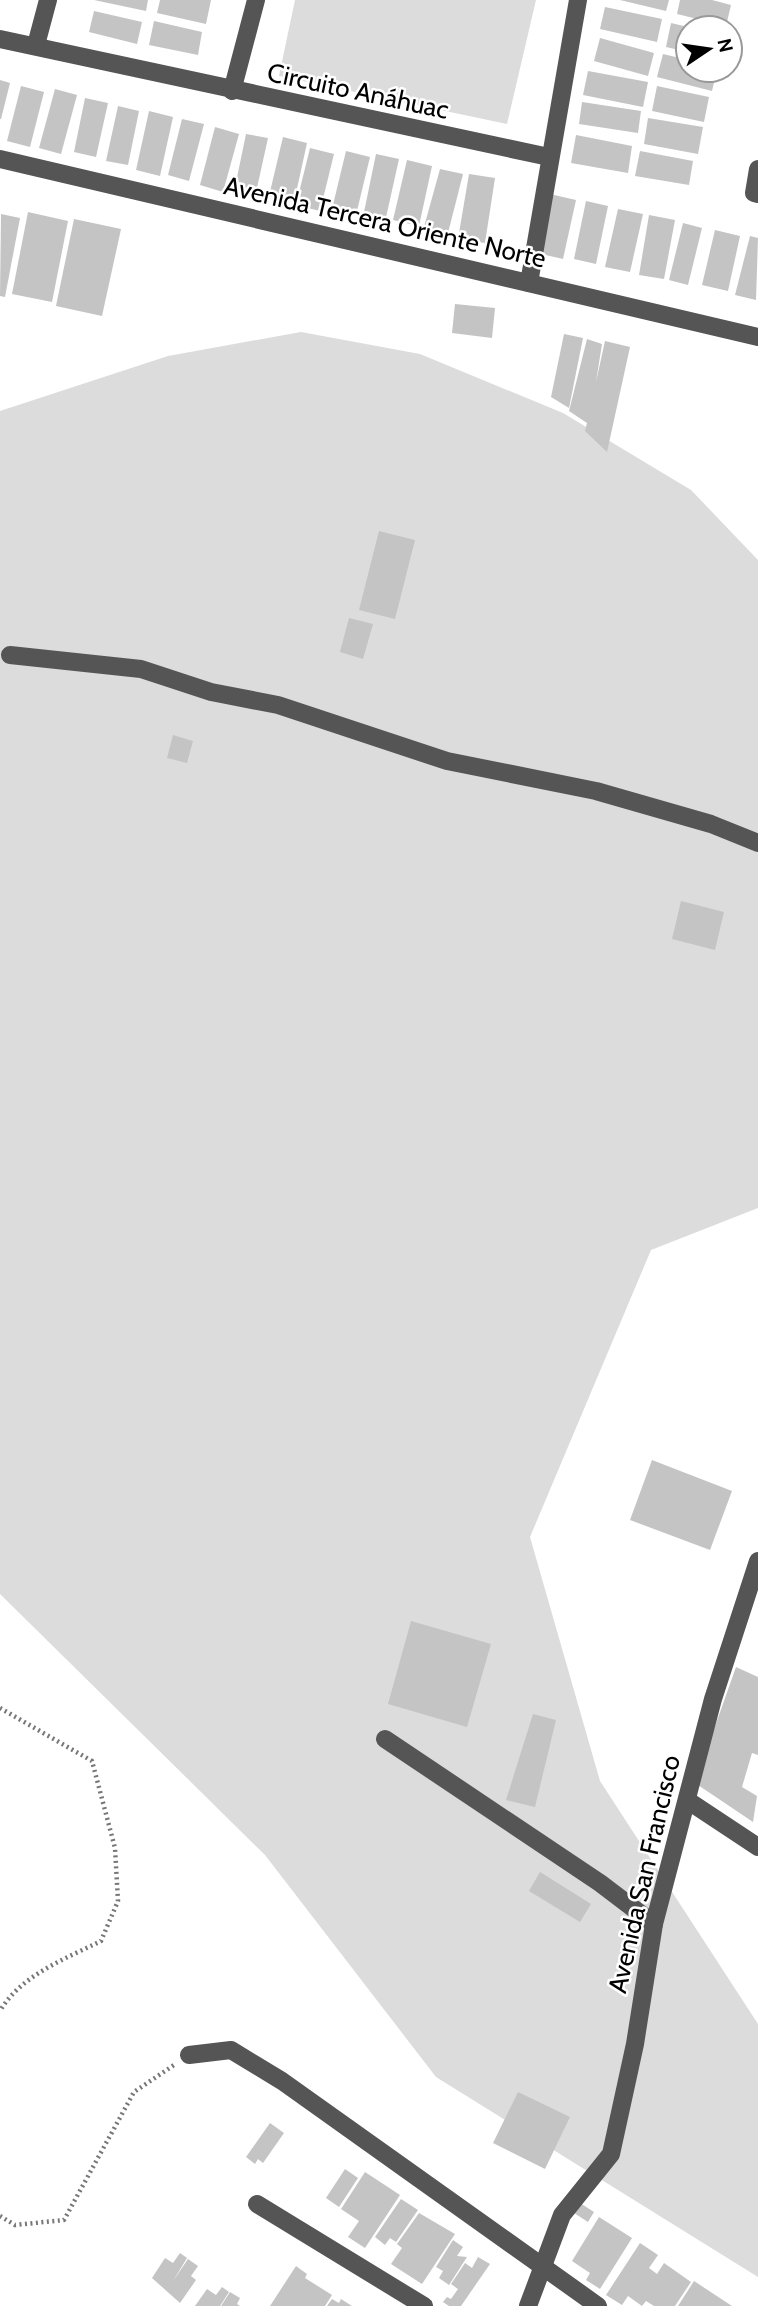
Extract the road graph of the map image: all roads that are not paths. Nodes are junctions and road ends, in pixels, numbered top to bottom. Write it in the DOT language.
graph roads {
  1 [pos="48,0"];
  2 [pos="256,0"];
  3 [pos="578,0"];
  4 [pos="0,39"];
  5 [pos="36,45"];
  6 [pos="232,91"];
  7 [pos="549,158"];
  8 [pos="0,159"];
  9 [pos="758,169"];
  10 [pos="758,194"];
  11 [pos="529,283"];
  12 [pos="758,337"];
  13 [pos="10,655"];
  14 [pos="758,843"];
  15 [pos="758,1561"];
  16 [pos="385,1739"];
  17 [pos="687,1800"];
  18 [pos="758,1847"];
  19 [pos="654,1924"];
  20 [pos="189,2055"];
  21 [pos="257,2204"];
  22 [pos="540,2267"];
  23 [pos="424,2306"];
  24 [pos="528,2306"];
  25 [pos="597,2306"];
  1 -- 5 [label="street"];
  2 -- 6 [label="street"];
  3 -- 7 [label="street"];
  4 -- 5 [label="street, Circuito Anáhuac"];
  5 -- 6 [label="street, Circuito Anáhuac"];
  6 -- 7 [label="street, Circuito Anáhuac"];
  7 -- 11 [label="street"];
  8 -- 11 [label="street, Avenida Tercera Oriente Norte"];
  9 -- 10 [label="street"];
  11 -- 12 [label="street, Avenida Tercera Oriente Norte"];
  13 -- 14 [label="street"];
  15 -- 17 [label="street, Avenida San Francisco"];
  16 -- 19 [label="street"];
  17 -- 18 [label="street"];
  17 -- 19 [label="street, Avenida San Francisco"];
  19 -- 22 [label="street, Avenida San Francisco"];
  20 -- 22 [label="street"];
  21 -- 23 [label="street"];
  22 -- 24 [label="street, Avenida San Francisco"];
  22 -- 25 [label="street"];
}
